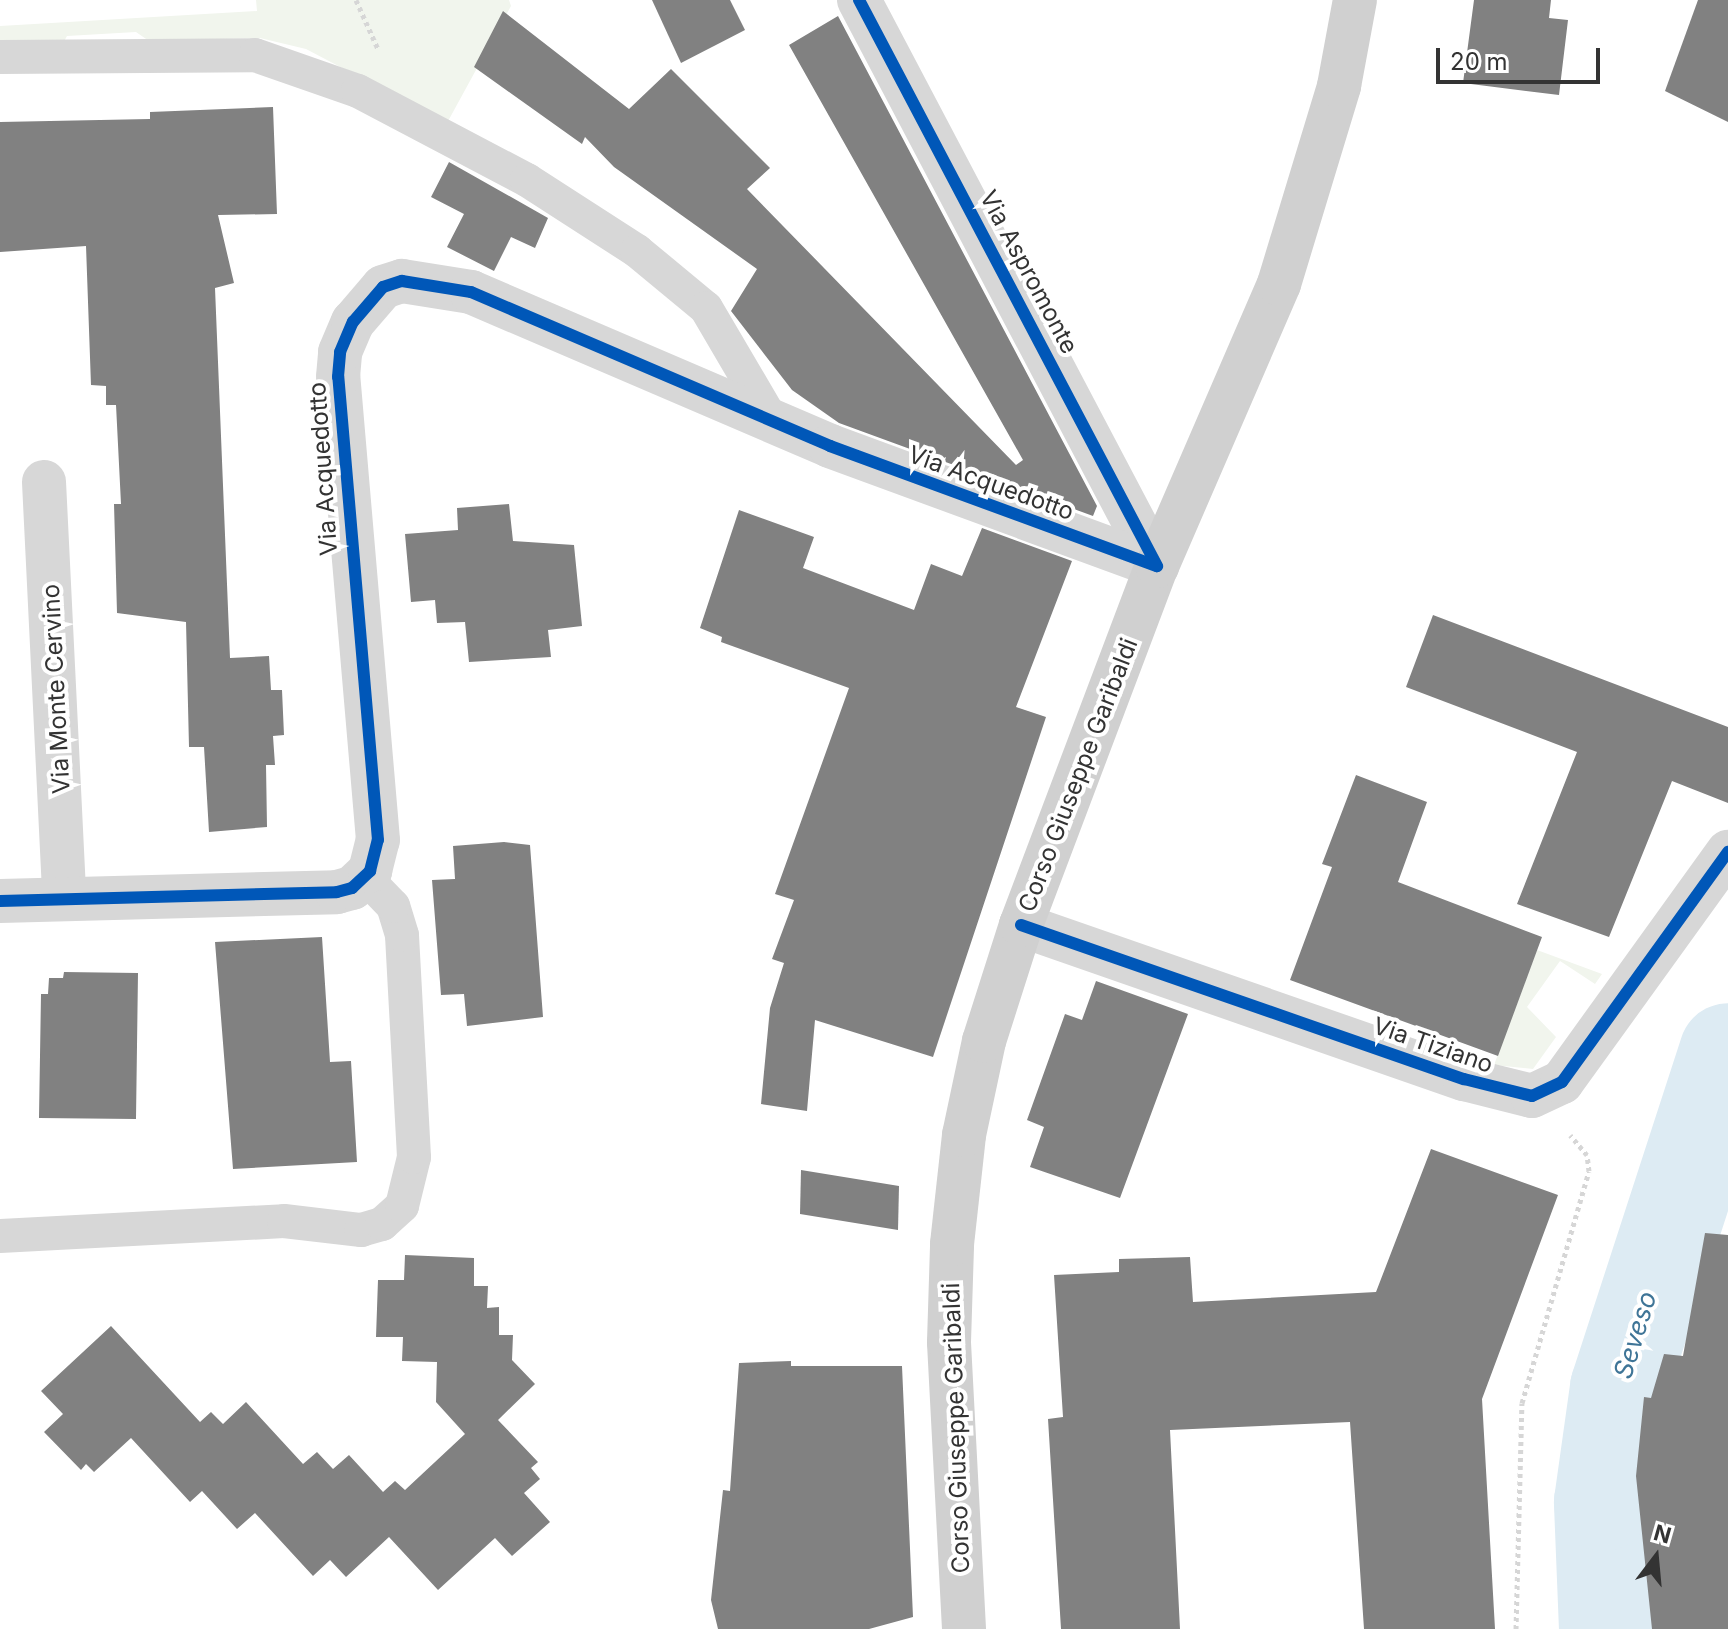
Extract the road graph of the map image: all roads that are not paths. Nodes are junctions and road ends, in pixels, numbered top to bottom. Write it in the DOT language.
graph roads {
  1 [pos="859,0"];
  2 [pos="1355,0"];
  3 [pos="0,57"];
  4 [pos="773,422"];
  5 [pos="44,482"];
  6 [pos="1157,566"];
  7 [pos="1728,852"];
  8 [pos="365,877"];
  9 [pos="64,897"];
  10 [pos="0,901"];
  11 [pos="1021,925"];
  12 [pos="0,1236"];
  13 [pos="964,1629"];
  1 -- 6 [label="street, Via Aspromonte"];
  2 -- 6 [label="main road, Corso Giuseppe Garibaldi"];
  3 -- 4 [label="lane"];
  4 -- 6 [label="street, Via Acquedotto"];
  4 -- 8 [label="street, Via Acquedotto"];
  5 -- 9 [label="street, Via Monte Cervino"];
  6 -- 11 [label="main road, Corso Giuseppe Garibaldi"];
  7 -- 11 [label="street, Via Tiziano"];
  8 -- 9 [label="street"];
  8 -- 12 [label="lane"];
  9 -- 10 [label="street"];
  11 -- 13 [label="main road, Corso Giuseppe Garibaldi"];
}
